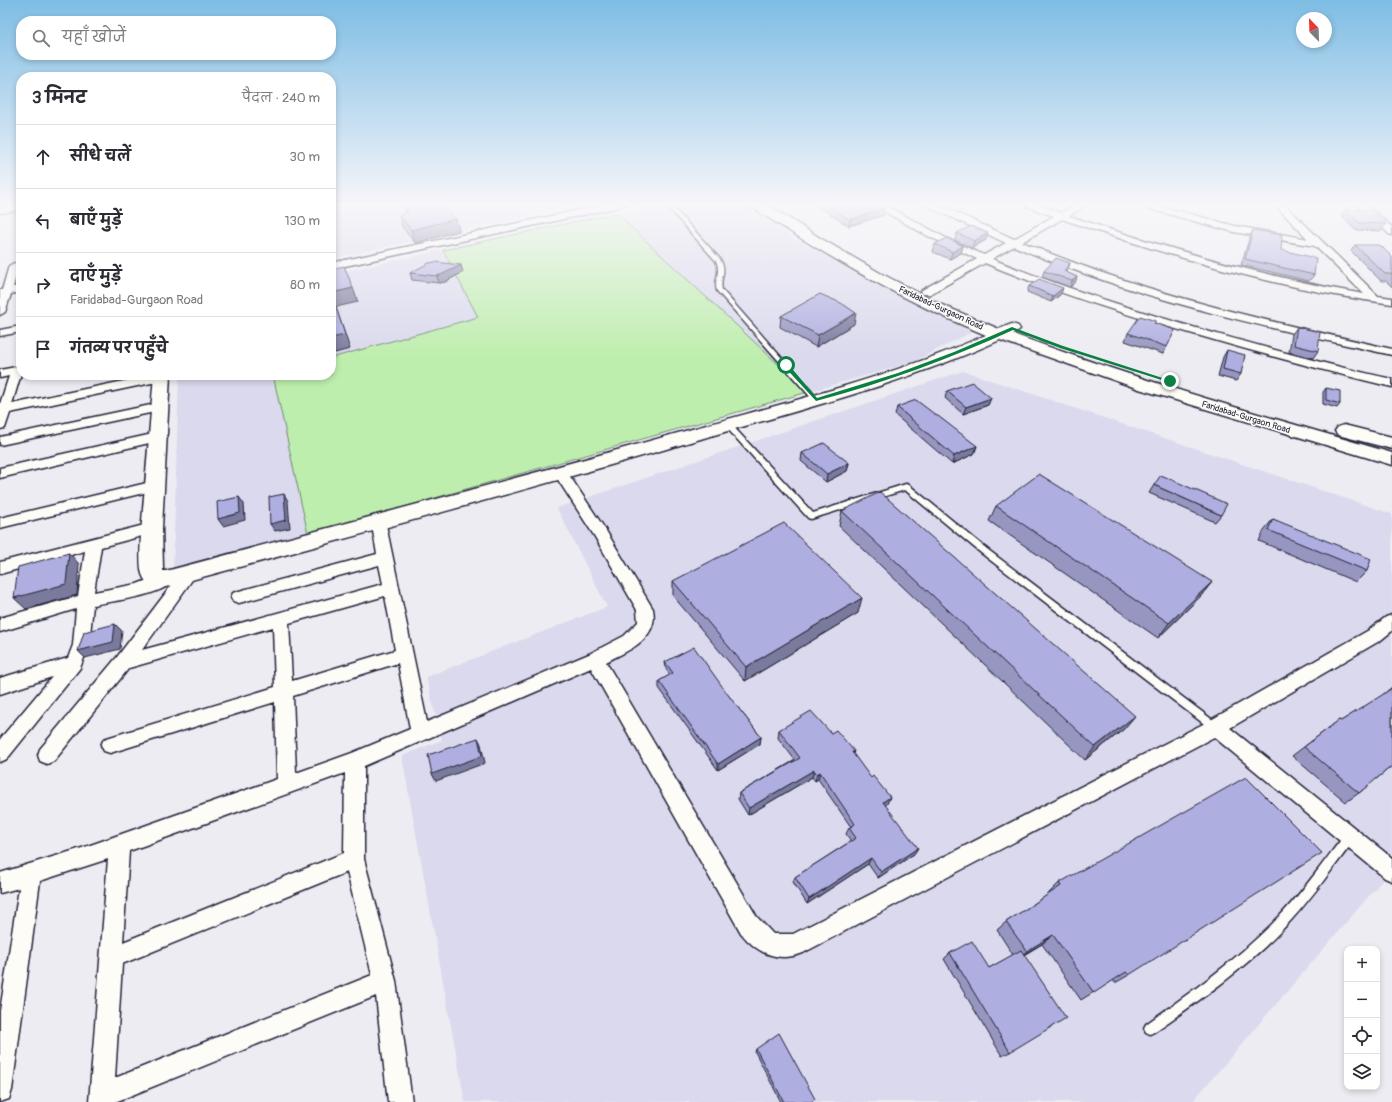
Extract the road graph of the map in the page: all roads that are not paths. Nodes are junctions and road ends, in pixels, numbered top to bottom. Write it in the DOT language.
graph roads {
  1 [pos="380,255"];
  2 [pos="714,255"];
  3 [pos="837,255"];
  4 [pos="855,255"];
  5 [pos="976,255"];
  6 [pos="989,255"];
  7 [pos="1046,255"];
  8 [pos="1189,255"];
  9 [pos="1330,255"];
  10 [pos="983,259"];
  11 [pos="16,265"];
  12 [pos="336,265"];
  13 [pos="16,267"];
  14 [pos="0,268"];
  15 [pos="16,290"];
  16 [pos="926,292"];
  17 [pos="3,293"];
  18 [pos="1375,299"];
  19 [pos="1392,301"];
  20 [pos="0,312"];
  21 [pos="16,330"];
  22 [pos="1006,332"];
  23 [pos="0,333"];
  24 [pos="1392,352"];
  25 [pos="16,371"];
  26 [pos="0,374"];
  27 [pos="16,378"];
  28 [pos="143,380"];
  29 [pos="161,380"];
  30 [pos="1392,383"];
  31 [pos="816,400"];
  32 [pos="160,407"];
  33 [pos="4,410"];
  34 [pos="728,425"];
  35 [pos="0,426"];
  36 [pos="157,437"];
  37 [pos="0,441"];
  38 [pos="1392,443"];
  39 [pos="1392,459"];
  40 [pos="560,472"];
  41 [pos="0,473"];
  42 [pos="155,486"];
  43 [pos="378,520"];
  44 [pos="0,523"];
  45 [pos="152,528"];
  46 [pos="94,543"];
  47 [pos="386,558"];
  48 [pos="0,568"];
  49 [pos="189,573"];
  50 [pos="166,579"];
  51 [pos="392,588"];
  52 [pos="239,597"];
  53 [pos="85,600"];
  54 [pos="281,618"];
  55 [pos="1392,622"];
  56 [pos="0,625"];
  57 [pos="405,654"];
  58 [pos="596,659"];
  59 [pos="123,662"];
  60 [pos="74,663"];
  61 [pos="0,686"];
  62 [pos="284,691"];
  63 [pos="1215,727"];
  64 [pos="420,734"];
  65 [pos="110,745"];
  66 [pos="0,753"];
  67 [pos="47,755"];
  68 [pos="355,761"];
  69 [pos="287,784"];
  70 [pos="1350,837"];
  71 [pos="119,844"];
  72 [pos="354,859"];
  73 [pos="1392,871"];
  74 [pos="31,874"];
  75 [pos="0,883"];
  76 [pos="110,958"];
  77 [pos="385,981"];
  78 [pos="1150,1028"];
  79 [pos="0,1090"];
  80 [pos="102,1099"];
  81 [pos="400,1102"];
  1 -- 12 [label="street"];
  2 -- 31 [label="lane"];
  3 -- 22 [label="main road, Faridabad-Gurgaon Road"];
  4 -- 16 [label="main road, Faridabad-Gurgaon Road"];
  5 -- 10 [label="street"];
  6 -- 10 [label="street"];
  7 -- 24 [label="street"];
  8 -- 18 [label="street"];
  9 -- 18 [label="street"];
  10 -- 16 [label="street"];
  10 -- 30 [label="street"];
  11 -- 14 [label="street"];
  13 -- 17 [label="street"];
  15 -- 17 [label="street"];
  16 -- 22 [label="main road, Faridabad-Gurgaon Road"];
  17 -- 20 [label="street"];
  18 -- 19 [label="street"];
  21 -- 23 [label="street"];
  22 -- 31 [label="main road"];
  22 -- 38 [label="main road, Faridabad-Gurgaon Road"];
  22 -- 39 [label="main road, Faridabad-Gurgaon Road"];
  25 -- 26 [label="street"];
  27 -- 33 [label="street"];
  28 -- 33 [label="street"];
  29 -- 32 [label="main road"];
  31 -- 34 [label="main road"];
  32 -- 36 [label="main road"];
  32 -- 37 [label="street"];
  33 -- 35 [label="street"];
  34 -- 40 [label="main road"];
  34 -- 63 [label="lane"];
  36 -- 41 [label="street"];
  36 -- 42 [label="main road"];
  40 -- 43 [label="main road"];
  40 -- 58 [label="street"];
  42 -- 44 [label="street"];
  42 -- 45 [label="main road"];
  43 -- 47 [label="street"];
  43 -- 49 [label="main road"];
  45 -- 46 [label="street"];
  45 -- 50 [label="main road"];
  46 -- 48 [label="street"];
  46 -- 53 [label="street"];
  47 -- 51 [label="street"];
  47 -- 52 [label="street"];
  49 -- 50 [label="main road"];
  49 -- 59 [label="street"];
  50 -- 53 [label="street"];
  51 -- 54 [label="street"];
  51 -- 57 [label="street"];
  53 -- 56 [label="street"];
  53 -- 60 [label="street"];
  54 -- 59 [label="street"];
  54 -- 62 [label="street"];
  55 -- 63 [label="street"];
  57 -- 62 [label="street"];
  57 -- 64 [label="street"];
  58 -- 63 [label="street"];
  58 -- 64 [label="street"];
  59 -- 67 [label="street"];
  60 -- 61 [label="street"];
  60 -- 66 [label="street"];
  62 -- 65 [label="street"];
  62 -- 69 [label="street"];
  63 -- 70 [label="street"];
  64 -- 68 [label="street"];
  68 -- 69 [label="street"];
  68 -- 72 [label="street"];
  69 -- 71 [label="street"];
  70 -- 73 [label="street"];
  70 -- 78 [label="lane"];
  71 -- 74 [label="street"];
  71 -- 76 [label="street"];
  72 -- 76 [label="street"];
  72 -- 77 [label="street"];
  74 -- 75 [label="street"];
  74 -- 79 [label="street"];
  76 -- 80 [label="street"];
  77 -- 80 [label="street"];
  77 -- 81 [label="street"];
}
